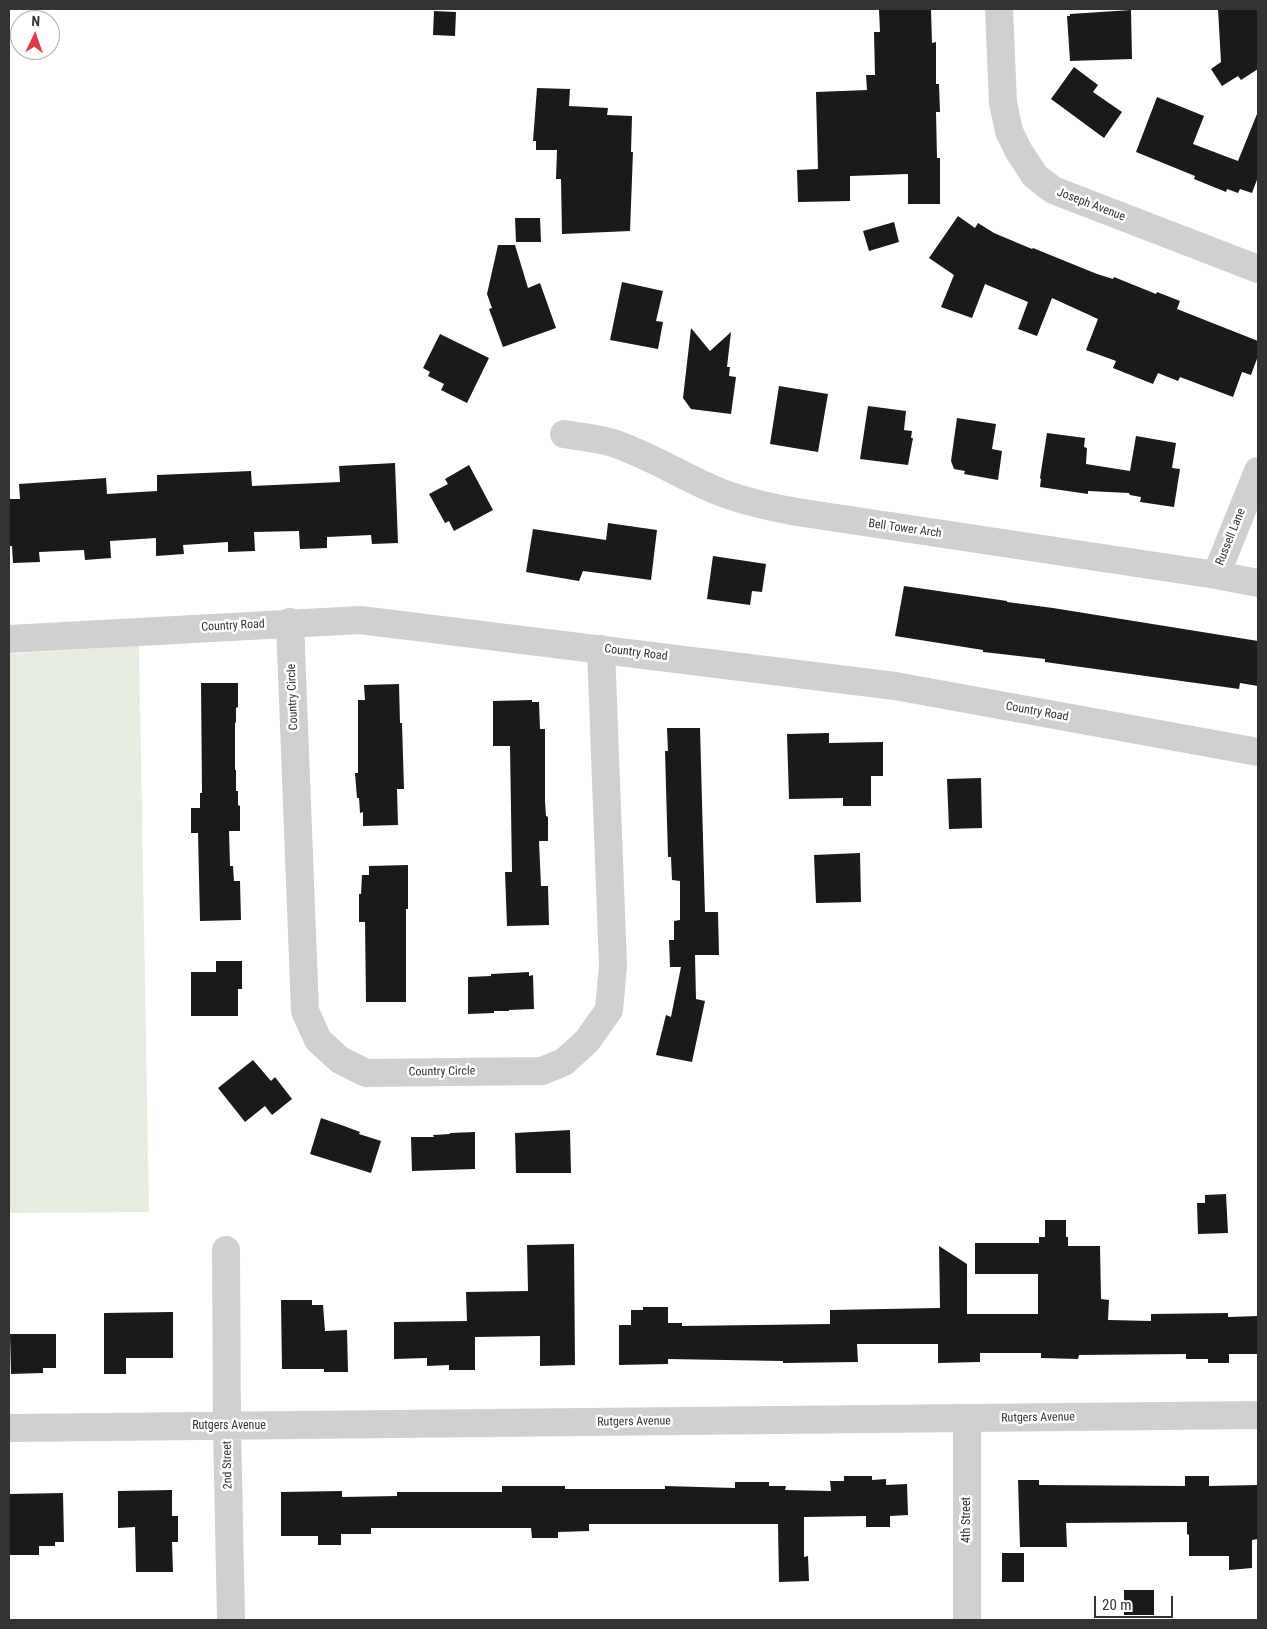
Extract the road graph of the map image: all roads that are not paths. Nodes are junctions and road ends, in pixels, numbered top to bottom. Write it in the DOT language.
graph roads {
  1 [pos="999,9"];
  2 [pos="1258,269"];
  3 [pos="564,434"];
  4 [pos="1258,470"];
  5 [pos="1216,575"];
  6 [pos="1258,583"];
  7 [pos="290,622"];
  8 [pos="9,639"];
  9 [pos="601,649"];
  10 [pos="1258,752"];
  11 [pos="226,1250"];
  12 [pos="1258,1415"];
  13 [pos="966,1419"];
  14 [pos="227,1426"];
  15 [pos="9,1428"];
  16 [pos="231,1620"];
  17 [pos="967,1620"];
  1 -- 2 [label="street, Joseph Avenue"];
  3 -- 5 [label="street, Bell Tower Arch"];
  4 -- 5 [label="street, Russell Lane"];
  5 -- 6 [label="street, Bell Tower Arch"];
  7 -- 8 [label="street, Country Road"];
  7 -- 9 [label="street, Country Road"];
  7 -- 9 [label="street, Country Circle"];
  9 -- 10 [label="street, Country Road"];
  11 -- 14 [label="street, 2nd Street"];
  12 -- 13 [label="street, Rutgers Avenue"];
  13 -- 14 [label="street, Rutgers Avenue"];
  13 -- 17 [label="street, 4th Street"];
  14 -- 15 [label="street, Rutgers Avenue"];
  14 -- 16 [label="street, 2nd Street"];
}
